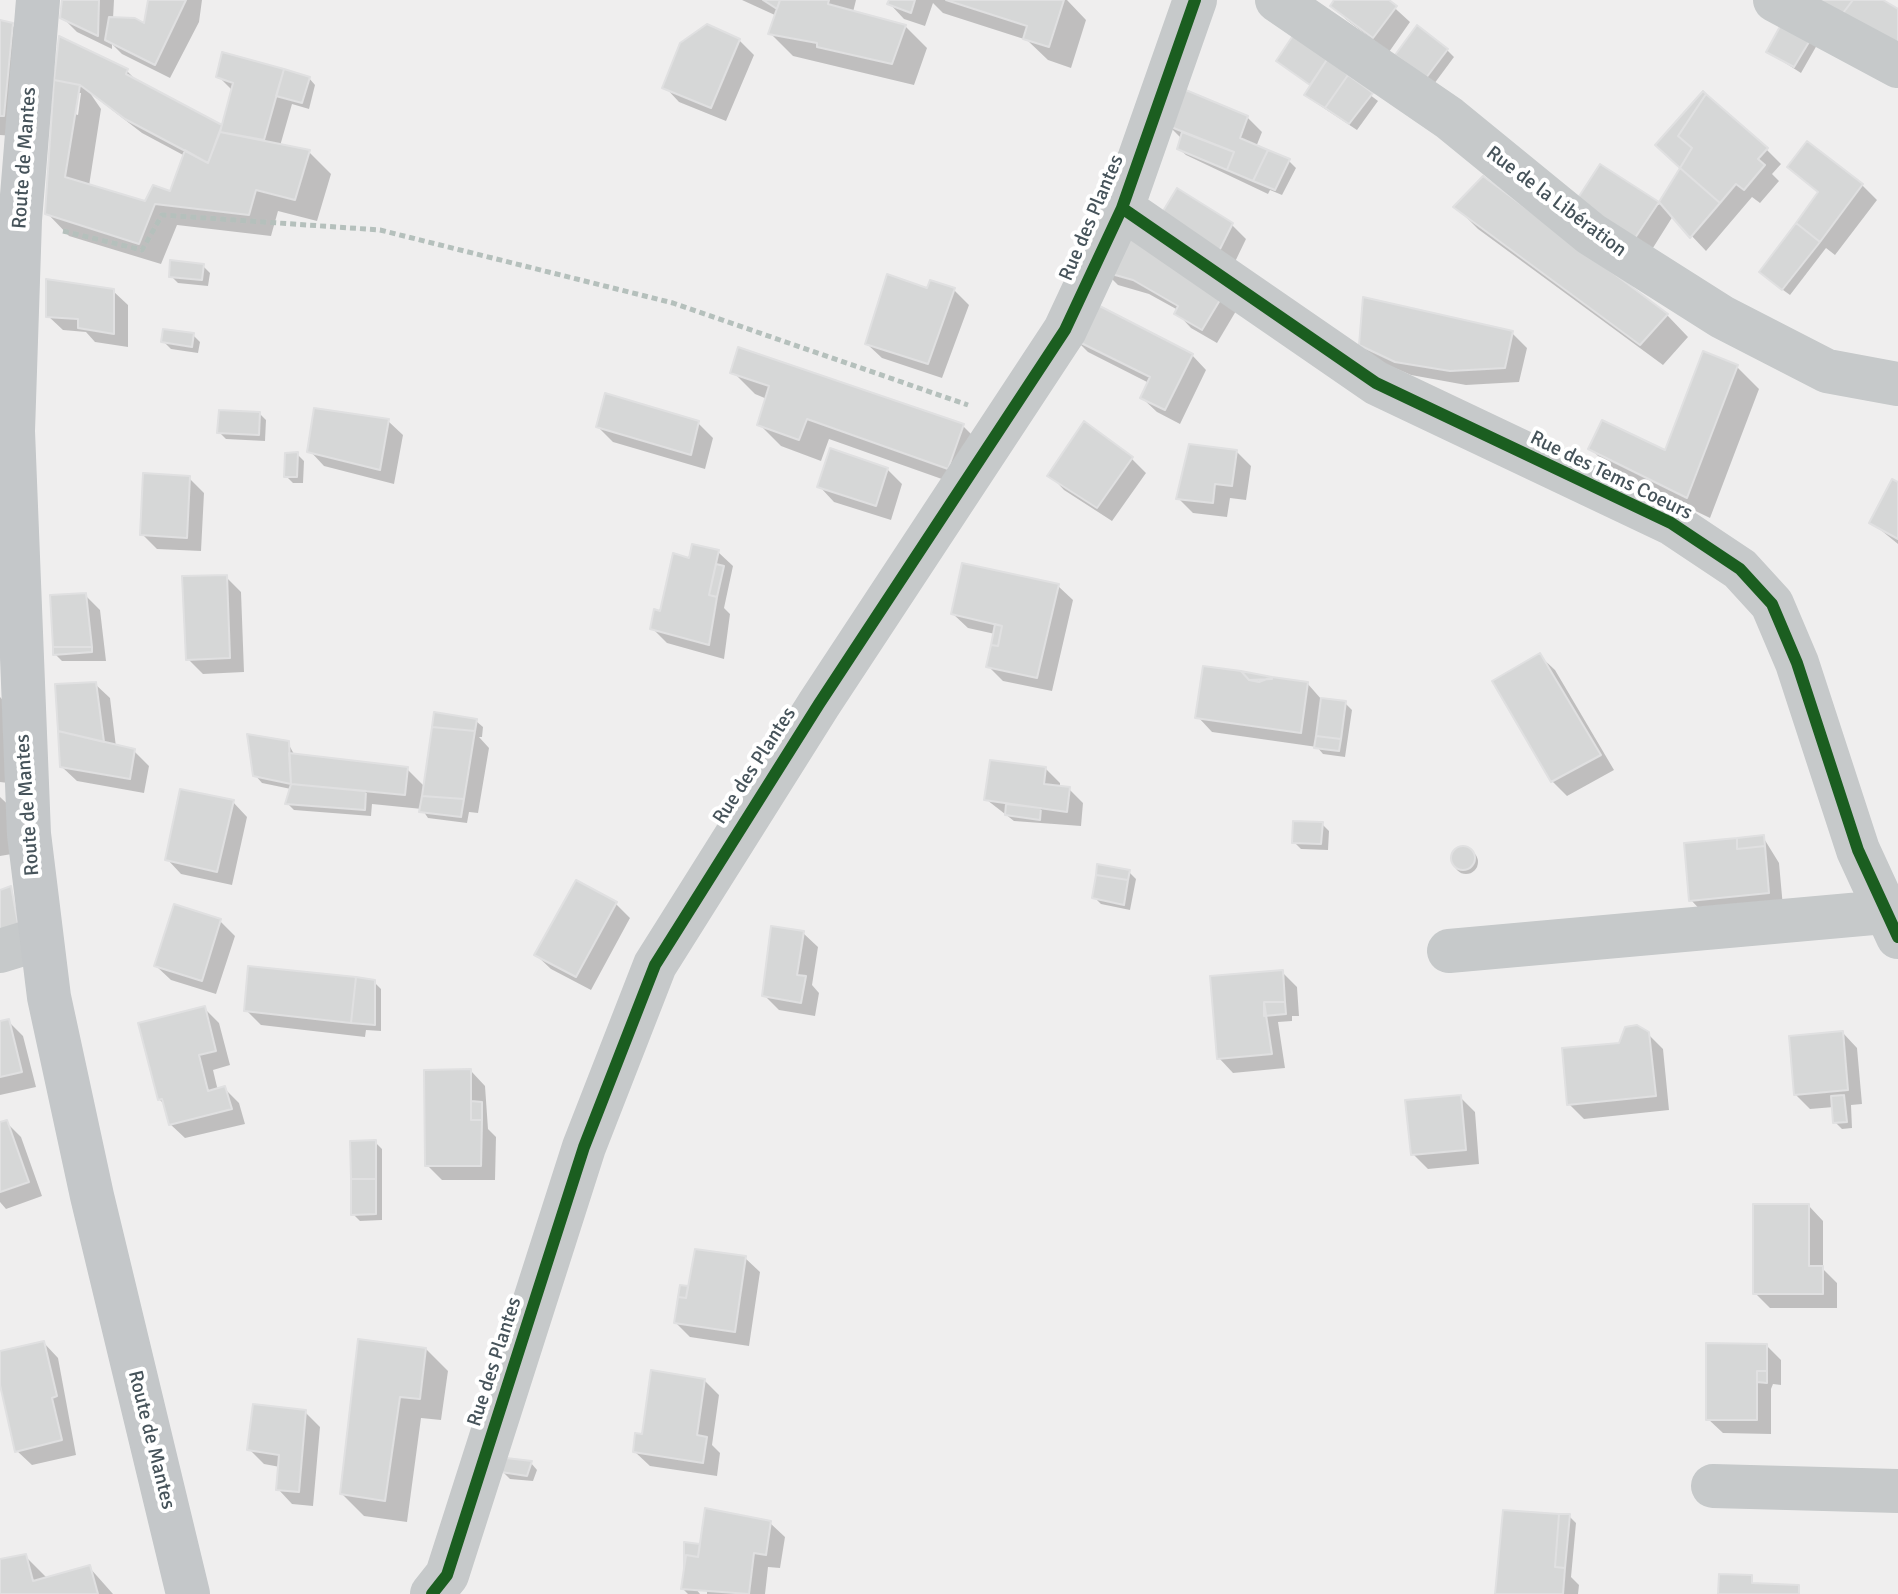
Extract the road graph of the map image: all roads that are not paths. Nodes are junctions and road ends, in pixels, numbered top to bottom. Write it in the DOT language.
graph roads {
  1 [pos="38,0"];
  2 [pos="1195,0"];
  3 [pos="1277,0"];
  4 [pos="1775,0"];
  5 [pos="1898,66"];
  6 [pos="1122,208"];
  7 [pos="1898,384"];
  8 [pos="7,482"];
  9 [pos="1891,925"];
  10 [pos="20,945"];
  11 [pos="1449,951"];
  12 [pos="1713,1486"];
  13 [pos="1898,1491"];
  14 [pos="188,1594"];
  15 [pos="433,1594"];
  1 -- 8 [label="main road, Route de Mantes"];
  2 -- 6 [label="street, Rue des Plantes"];
  3 -- 7 [label="street, Rue de la Libération"];
  4 -- 5 [label="street"];
  6 -- 9 [label="street, Rue des Tems Coeurs"];
  6 -- 15 [label="street, Rue des Plantes"];
  8 -- 10 [label="main road, Route de Mantes"];
  9 -- 11 [label="street, Rue des Tems Coeurs"];
  10 -- 14 [label="main road, Route de Mantes"];
  12 -- 13 [label="street"];
}
